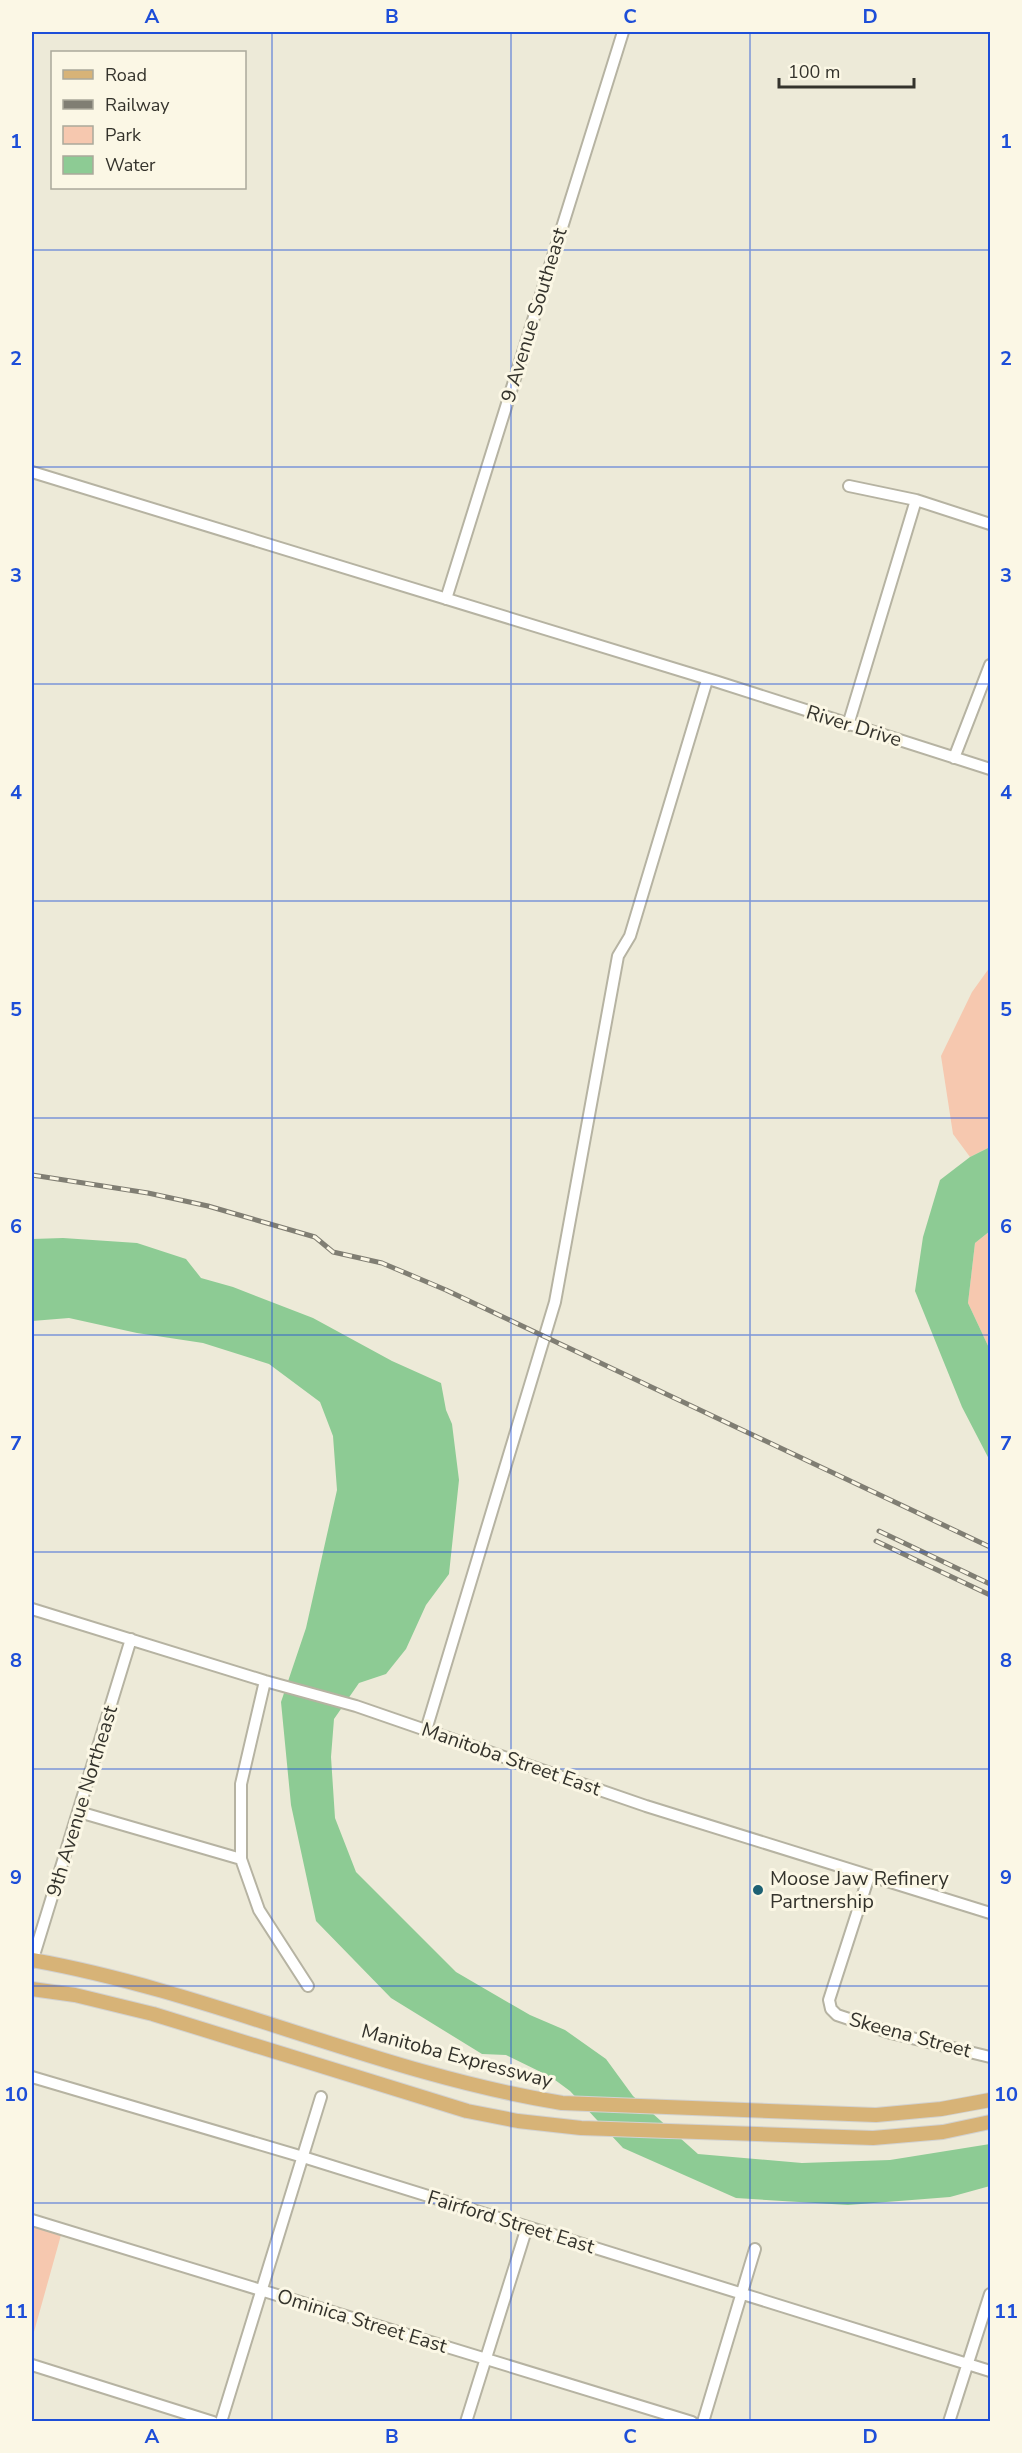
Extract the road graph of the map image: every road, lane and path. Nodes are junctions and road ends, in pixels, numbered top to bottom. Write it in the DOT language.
graph roads {
  1 [pos="623,32"];
  2 [pos="32,472"];
  3 [pos="849,486"];
  4 [pos="916,500"];
  5 [pos="990,524"];
  6 [pos="446,599"];
  7 [pos="990,665"];
  8 [pos="713,681"];
  9 [pos="848,725"];
  10 [pos="954,758"];
  11 [pos="990,769"];
  12 [pos="32,1609"];
  13 [pos="131,1639"];
  14 [pos="265,1681"];
  15 [pos="426,1730"];
  16 [pos="79,1812"];
  17 [pos="241,1859"];
  18 [pos="869,1876"];
  19 [pos="990,1913"];
  20 [pos="32,1961"];
  21 [pos="308,1986"];
  22 [pos="32,1989"];
  23 [pos="990,2057"];
  24 [pos="32,2077"];
  25 [pos="321,2097"];
  26 [pos="990,2100"];
  27 [pos="990,2122"];
  28 [pos="303,2157"];
  29 [pos="32,2220"];
  30 [pos="527,2227"];
  31 [pos="755,2249"];
  32 [pos="262,2291"];
  33 [pos="990,2294"];
  34 [pos="741,2295"];
  35 [pos="485,2359"];
  36 [pos="968,2364"];
  37 [pos="32,2365"];
  38 [pos="990,2371"];
  39 [pos="213,2421"];
  40 [pos="221,2421"];
  41 [pos="466,2421"];
  42 [pos="692,2421"];
  43 [pos="703,2421"];
  44 [pos="949,2421"];
  1 -- 6 [label="street, 9 Avenue Southeast"];
  2 -- 6 [label="street, River Drive"];
  3 -- 4 [label="street"];
  4 -- 5 [label="street"];
  4 -- 9 [label="street"];
  6 -- 8 [label="street, River Drive"];
  7 -- 10 [label="street"];
  8 -- 9 [label="street, River Drive"];
  8 -- 15 [label="street"];
  9 -- 10 [label="street, River Drive"];
  10 -- 11 [label="street, River Drive"];
  12 -- 13 [label="street, Manitoba Street East"];
  13 -- 14 [label="street, Manitoba Street East"];
  13 -- 16 [label="street, 9th Avenue Northeast"];
  14 -- 15 [label="street, Manitoba Street East"];
  14 -- 17 [label="street"];
  15 -- 18 [label="street, Manitoba Street East"];
  16 -- 17 [label="street"];
  16 -- 20 [label="street, 9th Avenue Northeast"];
  17 -- 21 [label="street"];
  18 -- 19 [label="street, Manitoba Street East"];
  18 -- 23 [label="street, Skeena Street"];
  20 -- 26 [label="main road, Manitoba Expressway"];
  22 -- 27 [label="main road"];
  24 -- 28 [label="street, Fairford Street East"];
  25 -- 28 [label="street"];
  28 -- 30 [label="street, Fairford Street East"];
  28 -- 32 [label="street"];
  29 -- 32 [label="street, Ominica Street East"];
  30 -- 34 [label="street, Fairford Street East"];
  30 -- 35 [label="street"];
  31 -- 34 [label="street"];
  32 -- 35 [label="street, Ominica Street East"];
  32 -- 40 [label="street"];
  33 -- 36 [label="street"];
  34 -- 36 [label="street, Fairford Street East"];
  34 -- 43 [label="street"];
  35 -- 41 [label="street"];
  35 -- 42 [label="street, Ominica Street East"];
  36 -- 38 [label="street, Fairford Street East"];
  36 -- 44 [label="street"];
  37 -- 39 [label="street"];
}
